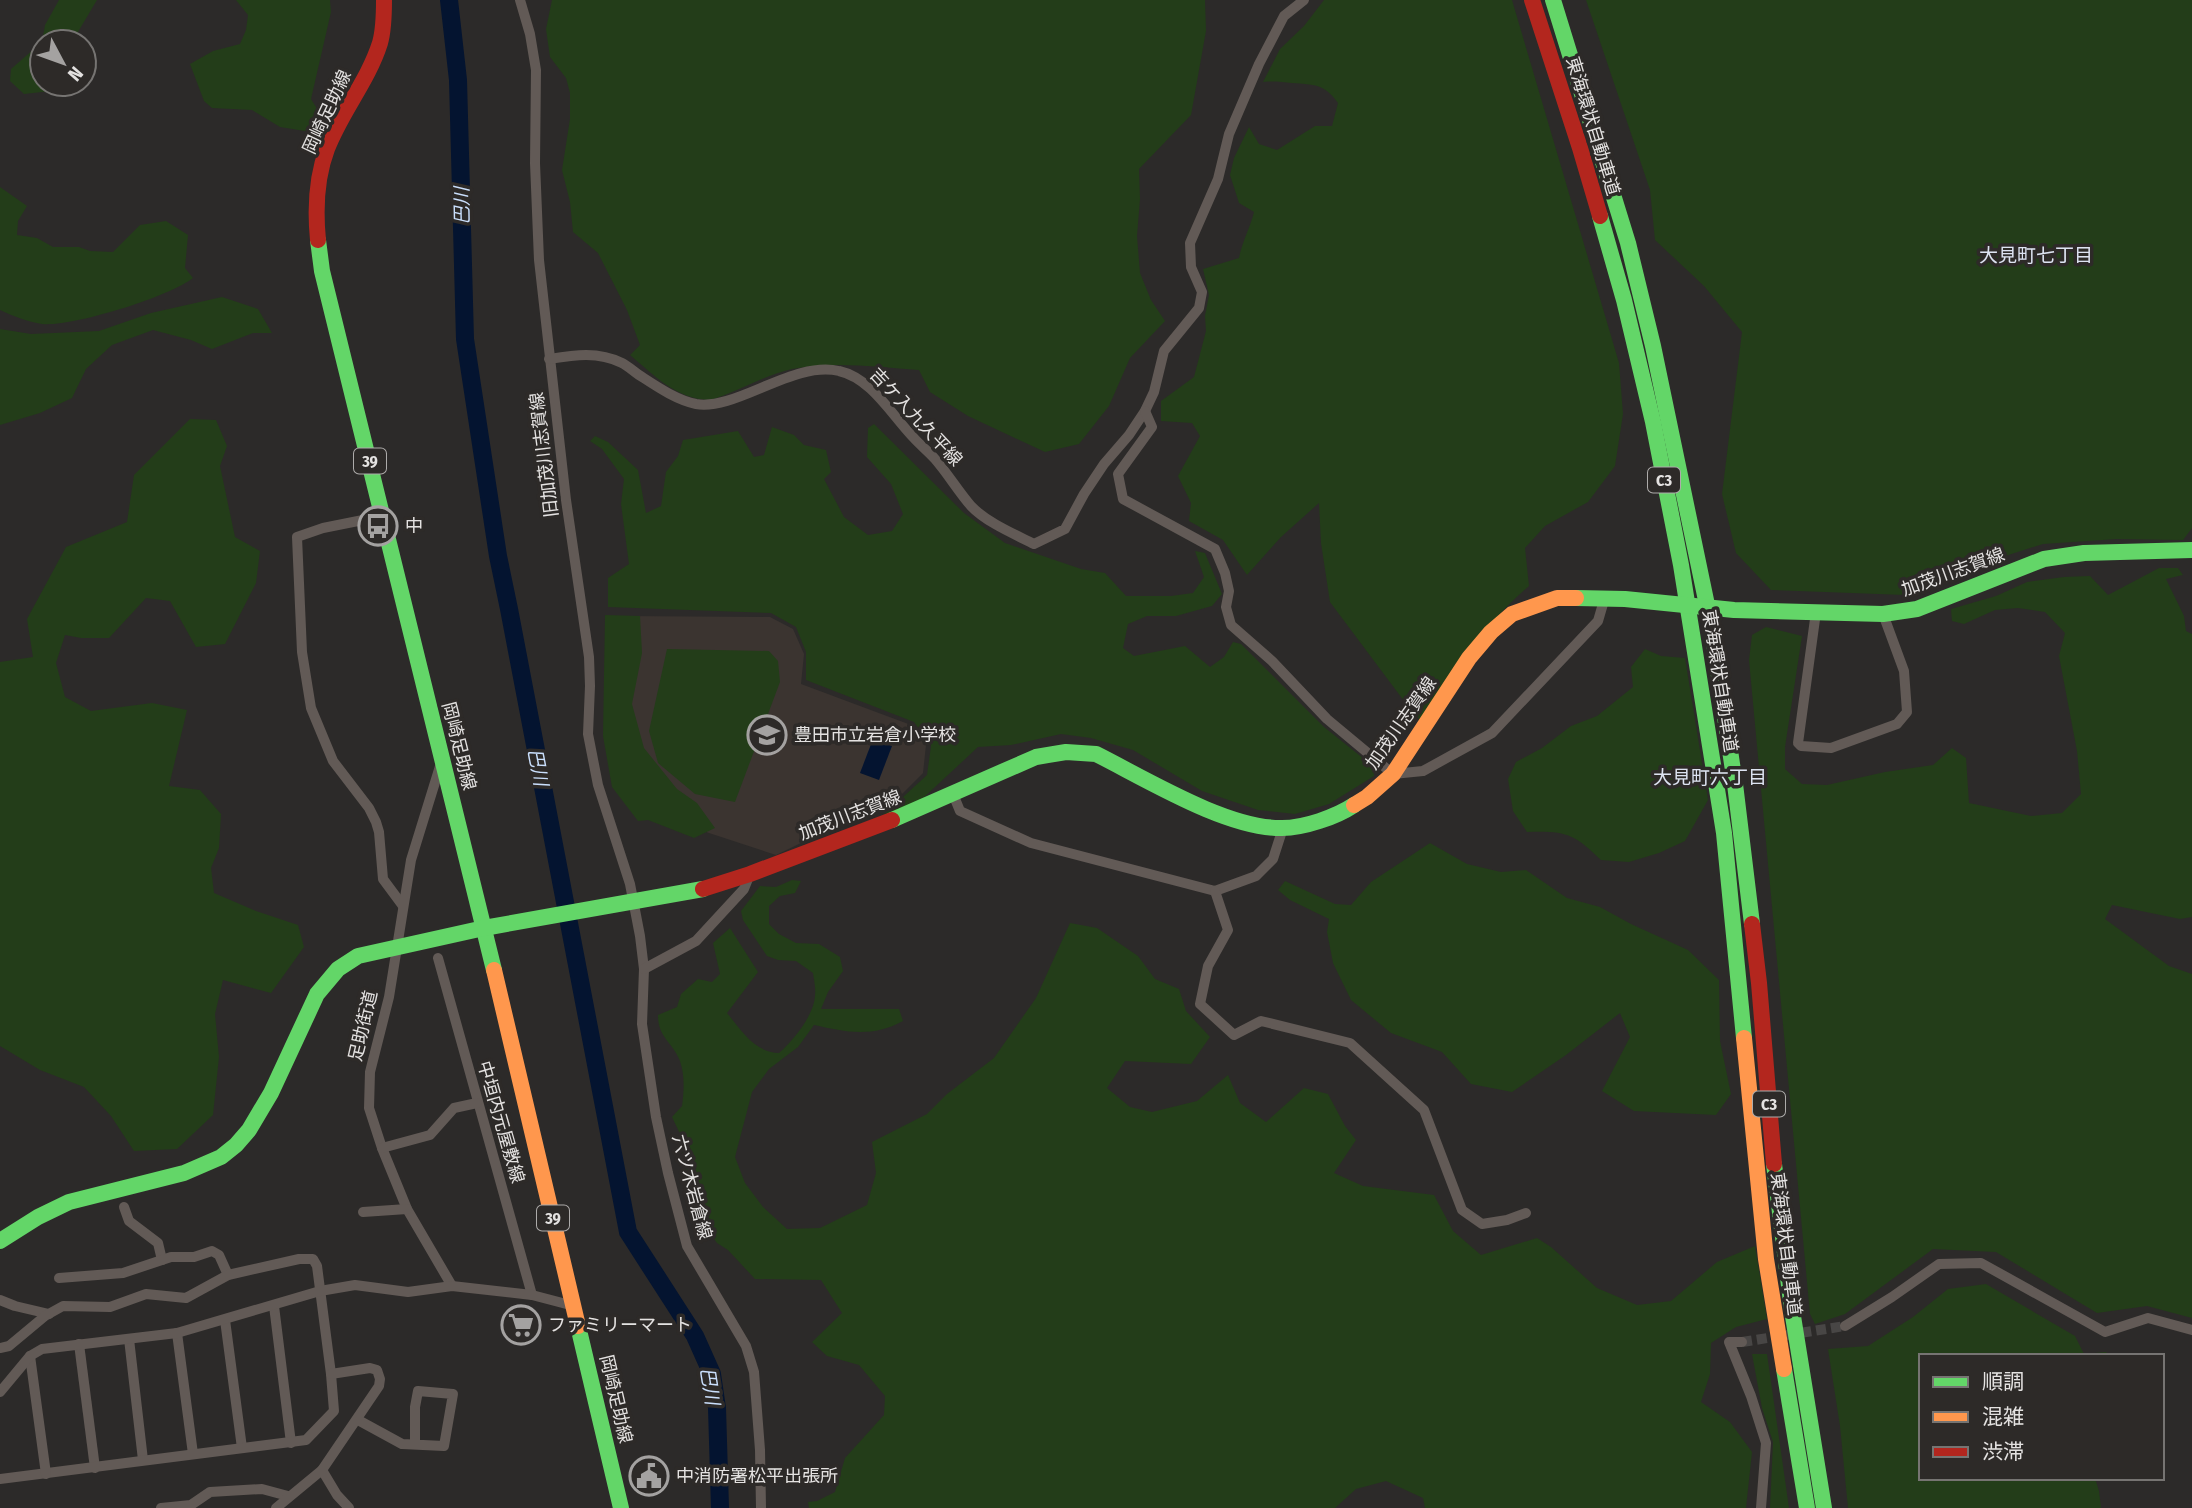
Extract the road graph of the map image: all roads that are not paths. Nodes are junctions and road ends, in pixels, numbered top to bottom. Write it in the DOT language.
graph roads {
  1 [pos="384,0"];
  2 [pos="520,0"];
  3 [pos="1304,0"];
  4 [pos="1532,0"];
  5 [pos="1553,0"];
  6 [pos="549,359"];
  7 [pos="1145,411"];
  8 [pos="383,516"];
  9 [pos="2192,550"];
  10 [pos="1605,597"];
  11 [pos="1816,612"];
  12 [pos="1883,614"];
  13 [pos="442,761"];
  14 [pos="1393,774"];
  15 [pos="953,794"];
  16 [pos="1283,828"];
  17 [pos="750,874"];
  18 [pos="1215,891"];
  19 [pos="629,902"];
  20 [pos="403,906"];
  21 [pos="484,928"];
  22 [pos="398,946"];
  23 [pos="438,958"];
  24 [pos="644,969"];
  25 [pos="477,1103"];
  26 [pos="382,1148"];
  27 [pos="124,1207"];
  28 [pos="407,1209"];
  29 [pos="363,1212"];
  30 [pos="1526,1213"];
  31 [pos="0,1241"];
  32 [pos="162,1260"];
  33 [pos="228,1275"];
  34 [pos="60,1278"];
  35 [pos="452,1286"];
  36 [pos="320,1291"];
  37 [pos="532,1295"];
  38 [pos="0,1300"];
  39 [pos="274,1306"];
  40 [pos="574,1306"];
  41 [pos="49,1314"];
  42 [pos="225,1320"];
  43 [pos="1845,1326"];
  44 [pos="2192,1330"];
  45 [pos="177,1333"];
  46 [pos="129,1339"];
  47 [pos="1742,1342"];
  48 [pos="79,1344"];
  49 [pos="0,1348"];
  50 [pos="30,1356"];
  51 [pos="331,1374"];
  52 [pos="0,1392"];
  53 [pos="358,1420"];
  54 [pos="291,1443"];
  55 [pos="415,1444"];
  56 [pos="242,1448"];
  57 [pos="193,1454"];
  58 [pos="143,1460"];
  59 [pos="95,1468"];
  60 [pos="322,1470"];
  61 [pos="46,1474"];
  62 [pos="0,1479"];
  63 [pos="288,1496"];
  64 [pos="161,1508"];
  65 [pos="275,1508"];
  66 [pos="349,1508"];
  67 [pos="621,1508"];
  68 [pos="761,1508"];
  69 [pos="1761,1508"];
  70 [pos="1807,1508"];
  71 [pos="1824,1508"];
  1 -- 8 [label="main road, 岡崎足助線 / 39"];
  2 -- 6 [label="street, 旧加茂川志賀線"];
  3 -- 7 [label="street"];
  4 -- 70 [label="main road, 東海環状自動車道 / C3"];
  5 -- 71 [label="main road, 東海環状自動車道 / C3"];
  6 -- 7 [label="street, 吉ケ入九久平線"];
  6 -- 19 [label="street, 旧加茂川志賀線"];
  7 -- 14 [label="street"];
  8 -- 13 [label="main road, 岡崎足助線 / 39"];
  8 -- 20 [label="street"];
  9 -- 12 [label="main road, 加茂川志賀線"];
  10 -- 11 [label="main road, 加茂川志賀線"];
  10 -- 14 [label="street"];
  10 -- 14 [label="main road, 加茂川志賀線"];
  11 -- 12 [label="main road, 加茂川志賀線"];
  11 -- 12 [label="street"];
  13 -- 20 [label="street, 足助街道"];
  13 -- 21 [label="main road, 岡崎足助線 / 39"];
  14 -- 16 [label="main road, 加茂川志賀線"];
  15 -- 16 [label="main road, 加茂川志賀線"];
  15 -- 17 [label="main road, 加茂川志賀線"];
  15 -- 18 [label="street"];
  16 -- 18 [label="street"];
  17 -- 19 [label="main road, 加茂川志賀線"];
  17 -- 24 [label="street"];
  18 -- 30 [label="street"];
  19 -- 21 [label="main road, 加茂川志賀線"];
  19 -- 24 [label="street, 六ツ木岩倉線"];
  20 -- 22 [label="street, 足助街道"];
  21 -- 22 [label="main road, 加茂川志賀線"];
  21 -- 40 [label="main road, 岡崎足助線 / 39"];
  22 -- 26 [label="street, 足助街道"];
  22 -- 31 [label="main road, 加茂川志賀線"];
  23 -- 25 [label="street, 中垣内元屋敷線"];
  24 -- 68 [label="street, 六ツ木岩倉線"];
  25 -- 26 [label="street"];
  25 -- 37 [label="street, 中垣内元屋敷線"];
  26 -- 28 [label="street, 足助街道"];
  27 -- 32 [label="street"];
  28 -- 29 [label="street"];
  28 -- 35 [label="street, 足助街道"];
  32 -- 33 [label="street"];
  32 -- 34 [label="street"];
  33 -- 36 [label="street"];
  33 -- 41 [label="street"];
  35 -- 36 [label="street"];
  35 -- 37 [label="street"];
  36 -- 39 [label="street"];
  36 -- 51 [label="street"];
  37 -- 40 [label="street"];
  38 -- 41 [label="street"];
  39 -- 42 [label="street"];
  39 -- 54 [label="street"];
  40 -- 67 [label="main road, 岡崎足助線 / 39"];
  41 -- 49 [label="street"];
  42 -- 45 [label="street"];
  42 -- 56 [label="street"];
  43 -- 44 [label="street"];
  45 -- 46 [label="street"];
  45 -- 57 [label="street"];
  46 -- 48 [label="street"];
  46 -- 58 [label="street"];
  47 -- 69 [label="street"];
  48 -- 50 [label="street"];
  48 -- 59 [label="street"];
  50 -- 52 [label="street"];
  50 -- 61 [label="street"];
  51 -- 53 [label="street"];
  51 -- 54 [label="street"];
  53 -- 55 [label="street"];
  53 -- 60 [label="street"];
  54 -- 56 [label="street"];
  55 -- 55 [label="street"];
  56 -- 57 [label="street"];
  57 -- 58 [label="street"];
  58 -- 59 [label="street"];
  59 -- 61 [label="street"];
  60 -- 63 [label="street"];
  60 -- 66 [label="street"];
  61 -- 62 [label="street"];
  63 -- 64 [label="street"];
  63 -- 65 [label="street"];
}
